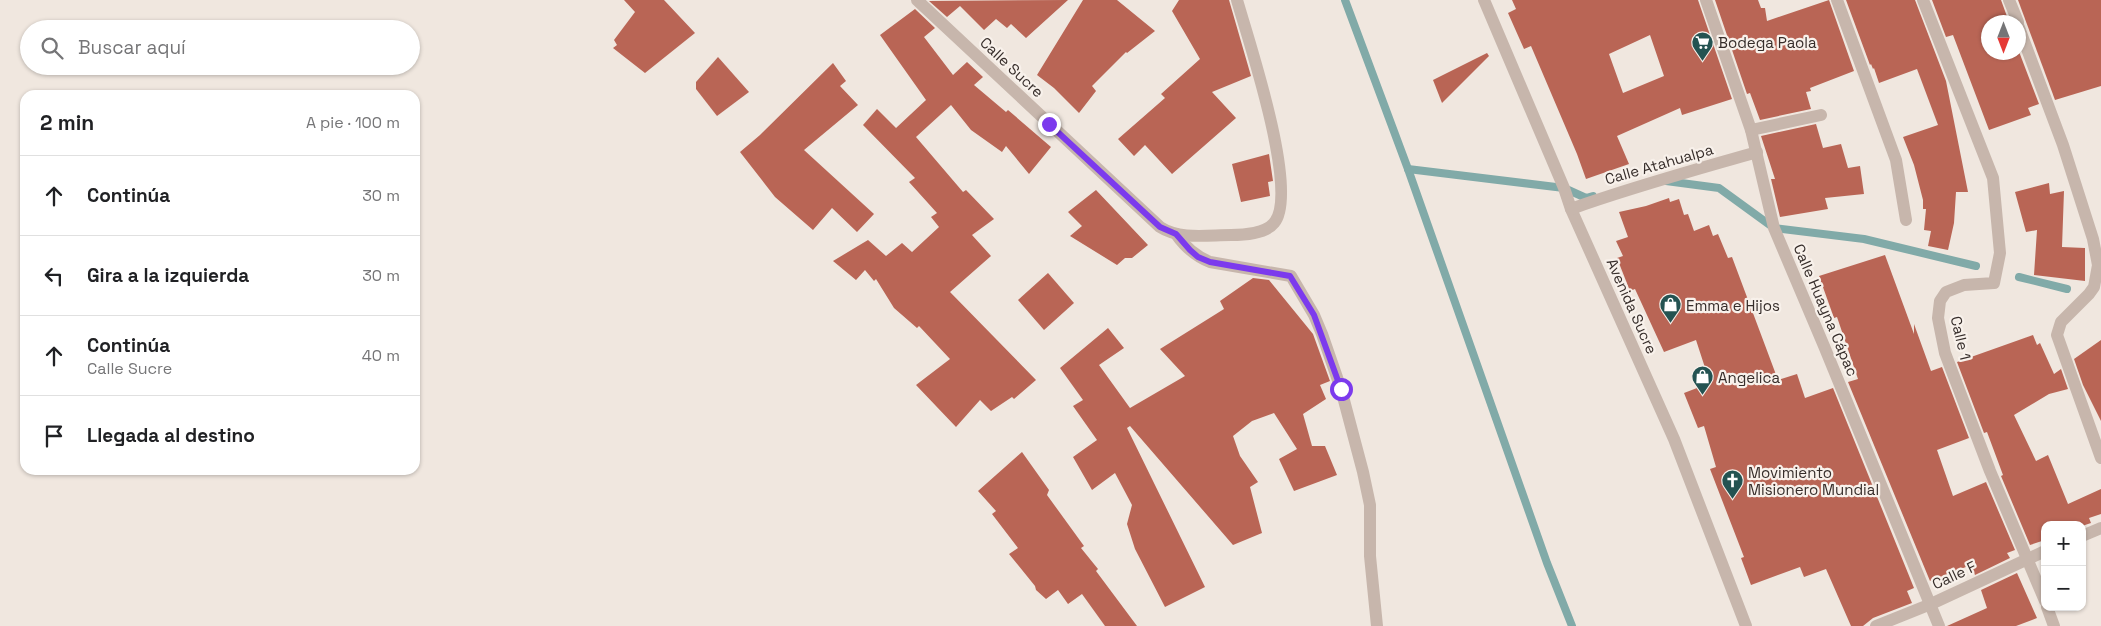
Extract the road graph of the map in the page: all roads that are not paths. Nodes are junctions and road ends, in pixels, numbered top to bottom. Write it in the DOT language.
graph roads {
  1 [pos="917,0"];
  2 [pos="1237,0"];
  3 [pos="1484,0"];
  4 [pos="1706,0"];
  5 [pos="1837,0"];
  6 [pos="1924,0"];
  7 [pos="2009,0"];
  8 [pos="2015,15"];
  9 [pos="2026,45"];
  10 [pos="1821,114"];
  11 [pos="1750,130"];
  12 [pos="1757,152"];
  13 [pos="1571,209"];
  14 [pos="1906,220"];
  15 [pos="1176,234"];
  16 [pos="2101,458"];
  17 [pos="2101,528"];
  18 [pos="2086,534"];
  19 [pos="2041,553"];
  20 [pos="2025,559"];
  21 [pos="2041,593"];
  22 [pos="1930,604"];
  23 [pos="2048,611"];
  24 [pos="1377,626"];
  25 [pos="1746,626"];
  26 [pos="1876,626"];
  27 [pos="1938,626"];
  28 [pos="2054,626"];
  1 -- 15 [label="street, Calle Sucre"];
  2 -- 15 [label="street"];
  3 -- 13 [label="street, Avenida Sucre"];
  4 -- 11 [label="street, Calle Huayna Cápac"];
  5 -- 14 [label="street"];
  6 -- 20 [label="street, Calle 1"];
  7 -- 8 [label="street"];
  9 -- 16 [label="street"];
  10 -- 11 [label="street"];
  11 -- 12 [label="street, Calle Huayna Cápac"];
  12 -- 13 [label="street, Calle Atahualpa"];
  12 -- 22 [label="street, Calle Huayna Cápac"];
  13 -- 25 [label="street, Avenida Sucre"];
  15 -- 24 [label="street"];
  17 -- 18 [label="street"];
  19 -- 20 [label="street, Calle F"];
  20 -- 21 [label="street, Calle 1"];
  20 -- 22 [label="street, Calle F"];
  22 -- 26 [label="street, Calle F"];
  22 -- 27 [label="street, Calle Huayna Cápac"];
  23 -- 28 [label="street"];
}
